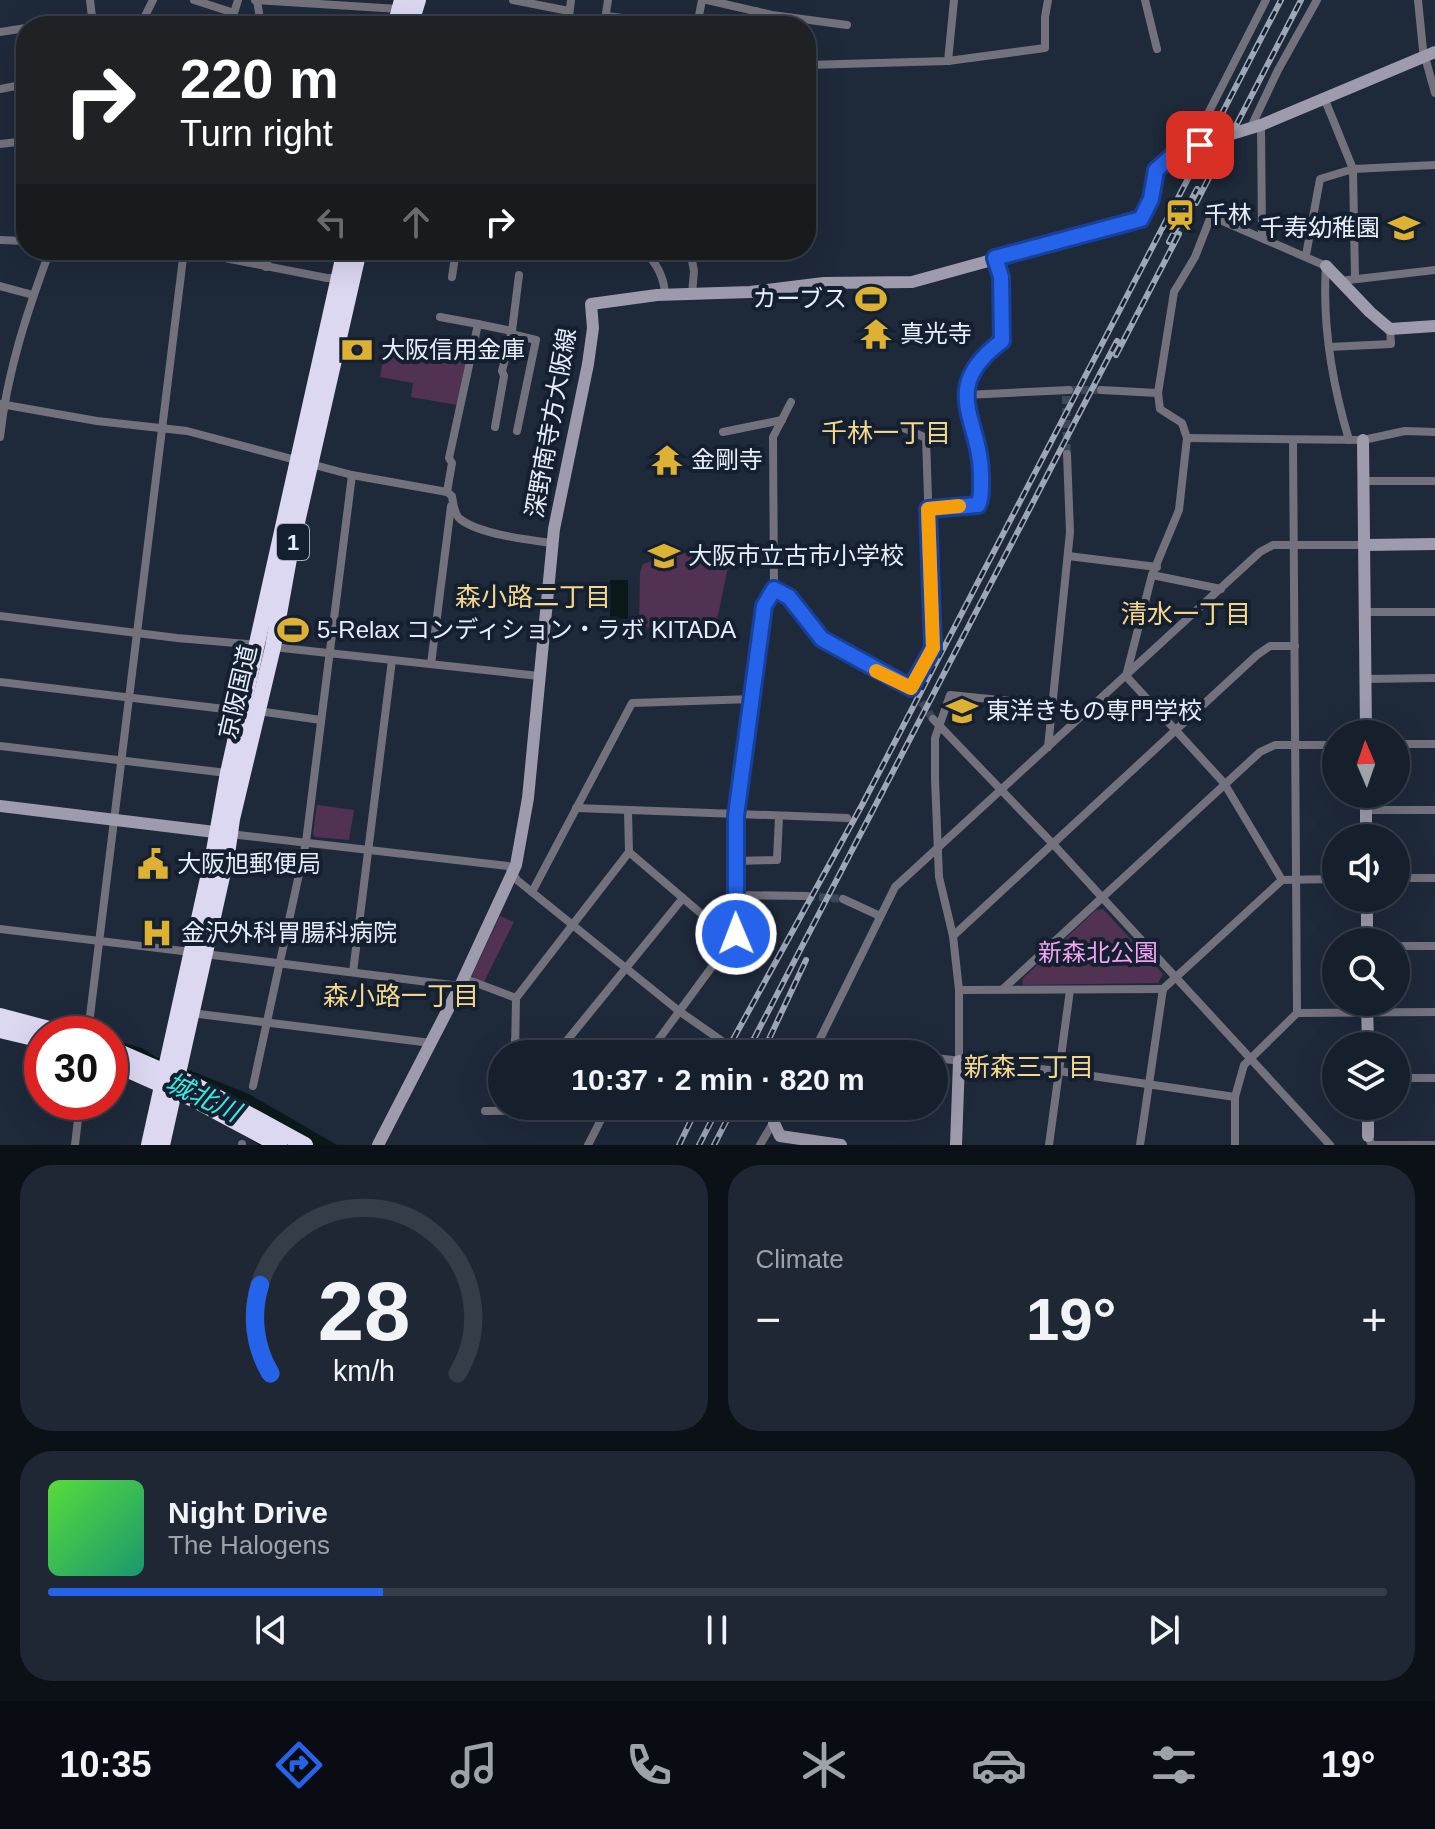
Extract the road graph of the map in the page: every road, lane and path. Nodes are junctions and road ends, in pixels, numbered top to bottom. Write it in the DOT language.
graph roads {
  1 [pos="194,0"];
  2 [pos="238,0"];
  3 [pos="256,0"];
  4 [pos="513,0"];
  5 [pos="571,0"];
  6 [pos="704,0"];
  7 [pos="954,0"];
  8 [pos="1048,0"];
  9 [pos="1145,0"];
  10 [pos="1266,0"];
  11 [pos="1317,0"];
  12 [pos="1418,0"];
  13 [pos="325,2"];
  14 [pos="569,11"];
  15 [pos="756,11"];
  16 [pos="399,12"];
  17 [pos="234,13"];
  18 [pos="233,16"];
  19 [pos="569,16"];
  20 [pos="755,16"];
  21 [pos="788,16"];
  22 [pos="816,20"];
  23 [pos="847,25"];
  24 [pos="1157,49"];
  25 [pos="1430,54"];
  26 [pos="948,61"];
  27 [pos="816,65"];
  28 [pos="1435,93"];
  29 [pos="1325,100"];
  30 [pos="1256,126"];
  31 [pos="1191,147"];
  32 [pos="1435,165"];
  33 [pos="1353,169"];
  34 [pos="1262,236"];
  35 [pos="1306,255"];
  36 [pos="995,258"];
  37 [pos="46,260"];
  38 [pos="183,260"];
  39 [pos="241,260"];
  40 [pos="268,260"];
  41 [pos="345,260"];
  42 [pos="354,260"];
  43 [pos="455,260"];
  44 [pos="653,260"];
  45 [pos="692,260"];
  46 [pos="1326,266"];
  47 [pos="266,267"];
  48 [pos="1435,270"];
  49 [pos="519,275"];
  50 [pos="452,277"];
  51 [pos="346,278"];
  52 [pos="1355,278"];
  53 [pos="1340,281"];
  54 [pos="0,286"];
  55 [pos="665,294"];
  56 [pos="692,294"];
  57 [pos="33,295"];
  58 [pos="440,317"];
  59 [pos="478,324"];
  60 [pos="1435,326"];
  61 [pos="1390,329"];
  62 [pos="511,332"];
  63 [pos="1329,347"];
  64 [pos="1101,390"];
  65 [pos="1067,392"];
  66 [pos="1158,393"];
  67 [pos="966,395"];
  68 [pos="791,402"];
  69 [pos="2,404"];
  70 [pos="782,420"];
  71 [pos="162,426"];
  72 [pos="495,427"];
  73 [pos="904,428"];
  74 [pos="517,431"];
  75 [pos="723,432"];
  76 [pos="1435,432"];
  77 [pos="0,437"];
  78 [pos="1187,438"];
  79 [pos="1349,440"];
  80 [pos="1363,440"];
  81 [pos="1293,441"];
  82 [pos="1067,454"];
  83 [pos="304,462"];
  84 [pos="352,475"];
  85 [pos="1364,481"];
  86 [pos="1435,481"];
  87 [pos="449,496"];
  88 [pos="928,509"];
  89 [pos="552,543"];
  90 [pos="1435,544"];
  91 [pos="1293,545"];
  92 [pos="1364,545"];
  93 [pos="1068,556"];
  94 [pos="1155,571"];
  95 [pos="774,589"];
  96 [pos="1221,589"];
  97 [pos="1365,612"];
  98 [pos="1435,612"];
  99 [pos="0,616"];
  100 [pos="137,633"];
  101 [pos="265,646"];
  102 [pos="1295,646"];
  103 [pos="330,654"];
  104 [pos="392,660"];
  105 [pos="431,664"];
  106 [pos="539,676"];
  107 [pos="1126,676"];
  108 [pos="1435,678"];
  109 [pos="1365,679"];
  110 [pos="0,682"];
  111 [pos="129,698"];
  112 [pos="753,699"];
  113 [pos="1052,705"];
  114 [pos="250,711"];
  115 [pos="321,720"];
  116 [pos="1366,720"];
  117 [pos="936,722"];
  118 [pos="1176,730"];
  119 [pos="1410,744"];
  120 [pos="1435,744"];
  121 [pos="1296,745"];
  122 [pos="1322,745"];
  123 [pos="0,746"];
  124 [pos="1048,748"];
  125 [pos="121,761"];
  126 [pos="228,773"];
  127 [pos="1224,783"];
  128 [pos="1002,791"];
  129 [pos="0,806"];
  130 [pos="576,808"];
  131 [pos="1366,810"];
  132 [pos="1435,810"];
  133 [pos="628,811"];
  134 [pos="736,816"];
  135 [pos="779,817"];
  136 [pos="847,818"];
  137 [pos="115,820"];
  138 [pos="1366,824"];
  139 [pos="224,833"];
  140 [pos="306,842"];
  141 [pos="1053,844"];
  142 [pos="368,849"];
  143 [pos="938,850"];
  144 [pos="629,852"];
  145 [pos="734,861"];
  146 [pos="513,873"];
  147 [pos="1410,878"];
  148 [pos="1435,878"];
  149 [pos="1297,879"];
  150 [pos="1322,879"];
  151 [pos="1282,880"];
  152 [pos="532,892"];
  153 [pos="735,895"];
  154 [pos="807,896"];
  155 [pos="683,898"];
  156 [pos="1101,898"];
  157 [pos="843,899"];
  158 [pos="880,916"];
  159 [pos="573,925"];
  160 [pos="0,929"];
  161 [pos="953,936"];
  162 [pos="732,940"];
  163 [pos="99,941"];
  164 [pos="1410,946"];
  165 [pos="1435,946"];
  166 [pos="198,953"];
  167 [pos="280,964"];
  168 [pos="626,968"];
  169 [pos="353,972"];
  170 [pos="1175,978"];
  171 [pos="461,982"];
  172 [pos="1003,989"];
  173 [pos="1163,989"];
  174 [pos="959,990"];
  175 [pos="1070,990"];
  176 [pos="516,998"];
  177 [pos="1410,1010"];
  178 [pos="679,1011"];
  179 [pos="1322,1011"];
  180 [pos="1435,1012"];
  181 [pos="191,1013"];
  182 [pos="1297,1013"];
  183 [pos="0,1016"];
  184 [pos="90,1016"];
  185 [pos="24,1022"];
  186 [pos="268,1022"];
  187 [pos="0,1030"];
  188 [pos="24,1036"];
  189 [pos="515,1040"];
  190 [pos="567,1040"];
  191 [pos="658,1040"];
  192 [pos="721,1040"];
  193 [pos="819,1040"];
  194 [pos="431,1043"];
  195 [pos="177,1052"];
  196 [pos="128,1056"];
  197 [pos="1249,1058"];
  198 [pos="948,1060"];
  199 [pos="959,1061"];
  200 [pos="128,1070"];
  201 [pos="1059,1071"];
  202 [pos="1410,1078"];
  203 [pos="1435,1078"];
  204 [pos="1149,1085"];
  205 [pos="253,1086"];
  206 [pos="1235,1097"];
  207 [pos="163,1111"];
  208 [pos="485,1111"];
  209 [pos="488,1111"];
  210 [pos="78,1120"];
  211 [pos="599,1120"];
  212 [pos="774,1120"];
  213 [pos="776,1120"];
  214 [pos="1368,1120"];
  215 [pos="774,1123"];
  216 [pos="1368,1142"];
  217 [pos="805,1143"];
  218 [pos="75,1145"];
  219 [pos="149,1145"];
  220 [pos="162,1145"];
  221 [pos="279,1145"];
  222 [pos="305,1145"];
  223 [pos="378,1145"];
  224 [pos="588,1145"];
  225 [pos="760,1145"];
  226 [pos="841,1145"];
  227 [pos="956,1145"];
  228 [pos="1049,1145"];
  229 [pos="1140,1145"];
  230 [pos="1235,1145"];
  231 [pos="1330,1145"];
  232 [pos="1435,1145"];
  1 -- 17 [label="street"];
  2 -- 17 [label="street"];
  3 -- 13 [label="street"];
  4 -- 14 [label="street"];
  5 -- 14 [label="street"];
  6 -- 15 [label="street"];
  7 -- 26 [label="street"];
  8 -- 26 [label="street"];
  9 -- 24 [label="street"];
  10 -- 31 [label="street"];
  11 -- 30 [label="street"];
  12 -- 25 [label="street"];
  13 -- 16 [label="street"];
  14 -- 19 [label="street"];
  15 -- 20 [label="street"];
  15 -- 21 [label="street"];
  17 -- 18 [label="street"];
  22 -- 23 [label="street"];
  25 -- 28 [label="street"];
  25 -- 29 [label="main road, 深野南寺方大阪線"];
  26 -- 27 [label="street"];
  29 -- 30 [label="main road, 深野南寺方大阪線"];
  29 -- 33 [label="street"];
  30 -- 31 [label="main road, 深野南寺方大阪線"];
  30 -- 34 [label="street"];
  31 -- 36 [label="main road, 深野南寺方大阪線"];
  32 -- 33 [label="street"];
  33 -- 35 [label="street"];
  33 -- 52 [label="street"];
  34 -- 35 [label="street"];
  34 -- 66 [label="street"];
  35 -- 46 [label="street"];
  36 -- 56 [label="main road, 深野南寺方大阪線"];
  36 -- 67 [label="street"];
  37 -- 57 [label="street"];
  38 -- 71 [label="street"];
  39 -- 47 [label="street"];
  40 -- 47 [label="street"];
  41 -- 51 [label="highway, 京阪国道 / 1"];
  42 -- 51 [label="highway, 京阪国道 / 1"];
  43 -- 50 [label="street"];
  44 -- 55 [label="street"];
  45 -- 56 [label="street"];
  46 -- 53 [label="main road"];
  46 -- 63 [label="street"];
  47 -- 51 [label="street"];
  48 -- 52 [label="street"];
  49 -- 62 [label="street"];
  51 -- 83 [label="highway, 京阪国道 / 1"];
  52 -- 53 [label="street"];
  53 -- 61 [label="main road"];
  54 -- 57 [label="street"];
  55 -- 56 [label="main road, 深野南寺方大阪線"];
  55 -- 89 [label="main road, 深野南寺方大阪線"];
  57 -- 69 [label="street"];
  58 -- 59 [label="street"];
  59 -- 62 [label="street"];
  59 -- 87 [label="street"];
  60 -- 61 [label="main road"];
  61 -- 63 [label="street"];
  62 -- 72 [label="street"];
  62 -- 74 [label="street"];
  63 -- 79 [label="street"];
  64 -- 66 [label="street"];
  65 -- 67 [label="street"];
  66 -- 78 [label="street"];
  67 -- 88 [label="street"];
  68 -- 70 [label="street"];
  69 -- 71 [label="street"];
  69 -- 77 [label="street"];
  70 -- 75 [label="street"];
  70 -- 95 [label="street"];
  71 -- 83 [label="street"];
  71 -- 100 [label="street"];
  73 -- 88 [label="street"];
  76 -- 80 [label="street"];
  78 -- 81 [label="street"];
  78 -- 94 [label="street"];
  79 -- 80 [label="street"];
  79 -- 81 [label="street"];
  80 -- 85 [label="main road"];
  81 -- 91 [label="street"];
  82 -- 93 [label="street"];
  83 -- 84 [label="street"];
  83 -- 101 [label="highway, 京阪国道 / 1"];
  84 -- 87 [label="street"];
  84 -- 103 [label="street"];
  85 -- 86 [label="street"];
  85 -- 92 [label="main road"];
  87 -- 89 [label="street"];
  87 -- 105 [label="street"];
  88 -- 95 [label="street"];
  89 -- 106 [label="main road, 深野南寺方大阪線"];
  90 -- 92 [label="main road"];
  91 -- 92 [label="street"];
  91 -- 96 [label="street"];
  91 -- 102 [label="street"];
  92 -- 97 [label="main road"];
  93 -- 94 [label="street"];
  93 -- 113 [label="street"];
  94 -- 96 [label="street"];
  94 -- 107 [label="street"];
  95 -- 112 [label="street"];
  96 -- 107 [label="street"];
  97 -- 98 [label="street"];
  97 -- 109 [label="main road"];
  99 -- 100 [label="street"];
  100 -- 101 [label="street"];
  100 -- 111 [label="street"];
  101 -- 103 [label="street"];
  101 -- 114 [label="highway, 京阪国道 / 1"];
  102 -- 118 [label="street"];
  102 -- 121 [label="street"];
  103 -- 104 [label="street"];
  103 -- 115 [label="street"];
  104 -- 105 [label="street"];
  104 -- 142 [label="street"];
  105 -- 106 [label="street"];
  106 -- 146 [label="main road, 深野南寺方大阪線"];
  107 -- 118 [label="street"];
  107 -- 124 [label="street"];
  108 -- 109 [label="street"];
  109 -- 116 [label="main road"];
  110 -- 111 [label="street"];
  111 -- 114 [label="street"];
  111 -- 125 [label="street"];
  112 -- 130 [label="street"];
  112 -- 134 [label="street"];
  113 -- 117 [label="street"];
  113 -- 124 [label="street"];
  114 -- 115 [label="street"];
  114 -- 126 [label="highway, 京阪国道 / 1"];
  114 -- 139 [label="highway, 京阪国道 / 1"];
  115 -- 140 [label="street"];
  117 -- 128 [label="street"];
  117 -- 143 [label="street"];
  118 -- 127 [label="street"];
  118 -- 141 [label="street"];
  119 -- 120 [label="street"];
  121 -- 122 [label="street"];
  121 -- 127 [label="street"];
  121 -- 149 [label="street"];
  123 -- 125 [label="street"];
  124 -- 128 [label="street"];
  125 -- 126 [label="street"];
  125 -- 137 [label="street"];
  126 -- 139 [label="highway, 京阪国道 / 1"];
  127 -- 151 [label="street"];
  127 -- 156 [label="street"];
  128 -- 141 [label="street"];
  128 -- 143 [label="street"];
  129 -- 137 [label="main road"];
  130 -- 133 [label="street"];
  130 -- 152 [label="street"];
  131 -- 132 [label="street"];
  131 -- 138 [label="main road"];
  133 -- 134 [label="street"];
  133 -- 144 [label="street"];
  134 -- 135 [label="street"];
  134 -- 145 [label="street"];
  135 -- 136 [label="street"];
  135 -- 145 [label="street"];
  137 -- 139 [label="main road"];
  137 -- 163 [label="street"];
  139 -- 140 [label="street"];
  139 -- 166 [label="highway, 京阪国道 / 1"];
  140 -- 142 [label="street"];
  140 -- 167 [label="street"];
  141 -- 156 [label="street"];
  141 -- 161 [label="street"];
  142 -- 146 [label="street"];
  142 -- 169 [label="street"];
  143 -- 158 [label="street"];
  143 -- 161 [label="street"];
  144 -- 155 [label="street"];
  144 -- 159 [label="street"];
  145 -- 153 [label="street"];
  146 -- 152 [label="street"];
  146 -- 171 [label="main road, 深野南寺方大阪線"];
  147 -- 148 [label="street"];
  149 -- 150 [label="street"];
  149 -- 151 [label="street"];
  149 -- 182 [label="street"];
  151 -- 170 [label="street"];
  152 -- 159 [label="street"];
  153 -- 154 [label="street"];
  153 -- 162 [label="street"];
  155 -- 162 [label="street"];
  155 -- 168 [label="street"];
  156 -- 170 [label="street"];
  156 -- 172 [label="street"];
  157 -- 158 [label="street"];
  158 -- 193 [label="street"];
  159 -- 168 [label="street"];
  159 -- 176 [label="street"];
  160 -- 163 [label="street"];
  161 -- 174 [label="street"];
  162 -- 178 [label="street"];
  163 -- 166 [label="street"];
  163 -- 184 [label="street"];
  164 -- 165 [label="street"];
  166 -- 167 [label="street"];
  166 -- 181 [label="highway, 京阪国道 / 1"];
  166 -- 195 [label="highway, 京阪国道 / 1"];
  167 -- 169 [label="street"];
  167 -- 186 [label="street"];
  168 -- 178 [label="street"];
  168 -- 190 [label="street"];
  169 -- 171 [label="street"];
  170 -- 173 [label="street"];
  170 -- 197 [label="street"];
  171 -- 176 [label="street"];
  171 -- 194 [label="main road, 深野南寺方大阪線"];
  172 -- 174 [label="street"];
  172 -- 175 [label="street"];
  173 -- 175 [label="street"];
  173 -- 204 [label="street"];
  174 -- 199 [label="street"];
  175 -- 201 [label="street"];
  176 -- 189 [label="street"];
  177 -- 180 [label="street"];
  178 -- 191 [label="street"];
  178 -- 192 [label="street"];
  179 -- 182 [label="street"];
  181 -- 186 [label="street"];
  181 -- 195 [label="highway, 京阪国道 / 1"];
  182 -- 197 [label="street"];
  183 -- 185 [label="highway"];
  186 -- 194 [label="street"];
  186 -- 205 [label="street"];
  187 -- 188 [label="highway"];
  194 -- 223 [label="main road, 深野南寺方大阪線"];
  195 -- 207 [label="highway, 京阪国道 / 1, bridge"];
  196 -- 222 [label="highway, bridge"];
  197 -- 206 [label="street"];
  197 -- 231 [label="street"];
  198 -- 199 [label="street"];
  199 -- 201 [label="street"];
  199 -- 227 [label="main road"];
  200 -- 221 [label="highway, bridge"];
  201 -- 204 [label="street"];
  201 -- 228 [label="street"];
  202 -- 203 [label="street"];
  204 -- 206 [label="street"];
  204 -- 229 [label="street"];
  206 -- 230 [label="street"];
  207 -- 219 [label="highway, 京阪国道 / 1"];
  207 -- 220 [label="highway, 京阪国道 / 1"];
  208 -- 209 [label="street"];
  210 -- 218 [label="street"];
  211 -- 224 [label="street"];
  212 -- 215 [label="street"];
  213 -- 215 [label="street"];
  214 -- 216 [label="main road"];
  215 -- 217 [label="main road"];
  215 -- 225 [label="street"];
  216 -- 232 [label="street"];
  217 -- 226 [label="main road"];
}
